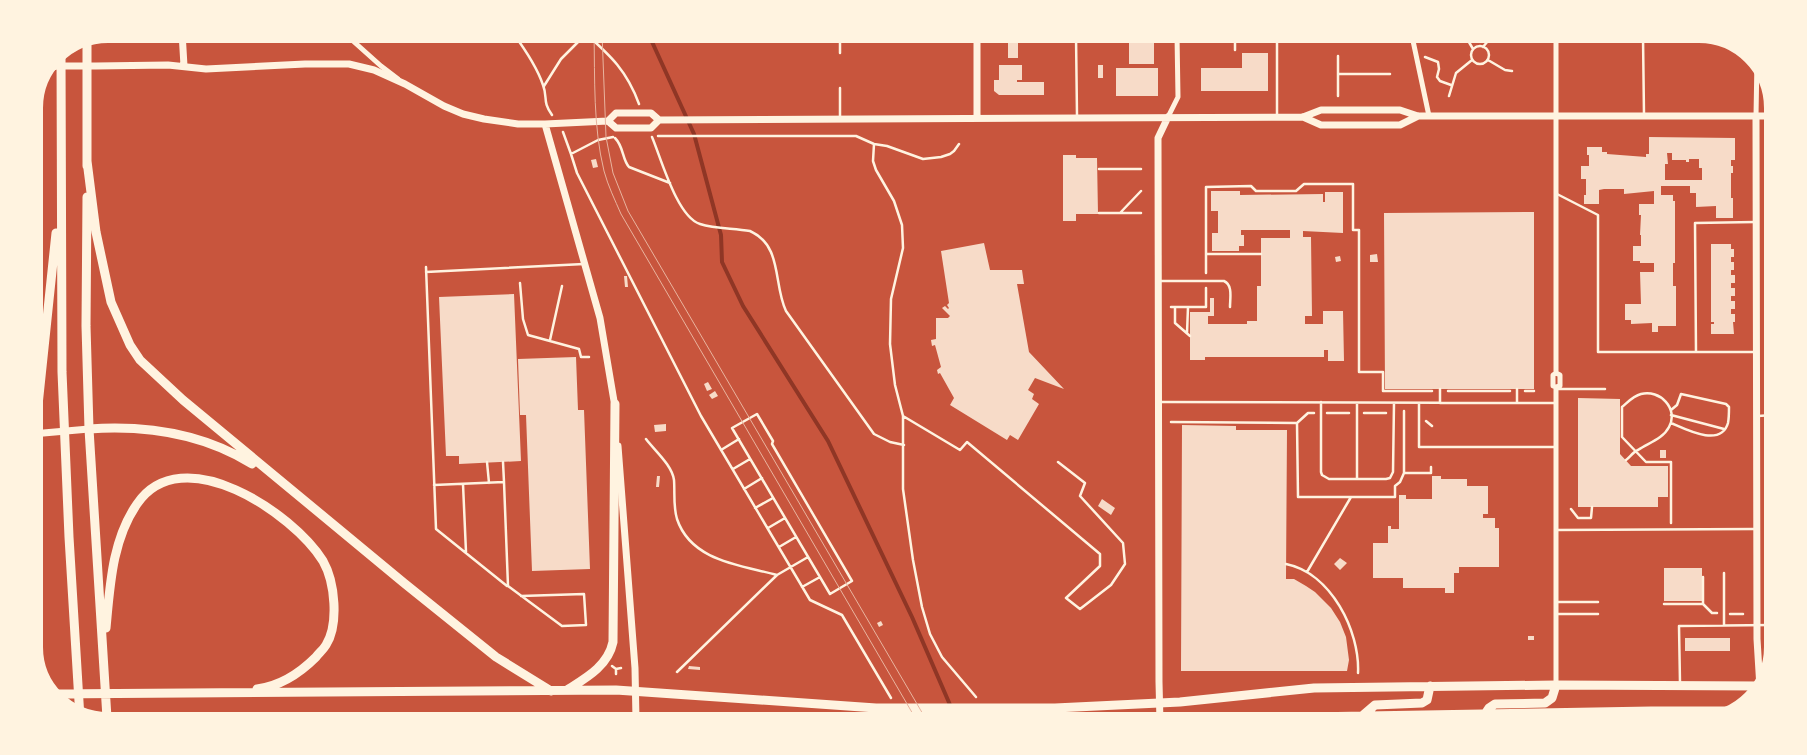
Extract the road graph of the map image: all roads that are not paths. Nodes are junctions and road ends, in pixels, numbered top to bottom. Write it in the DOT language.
graph roads {
  1 [pos="182,40"];
  2 [pos="352,40"];
  3 [pos="840,40"];
  4 [pos="977,40"];
  5 [pos="1076,40"];
  6 [pos="1177,40"];
  7 [pos="1277,40"];
  8 [pos="1413,40"];
  9 [pos="1556,40"];
  10 [pos="1643,40"];
  11 [pos="87,44"];
  12 [pos="840,53"];
  13 [pos="61,59"];
  14 [pos="184,66"];
  15 [pos="53,67"];
  16 [pos="1757,72"];
  17 [pos="405,84"];
  18 [pos="840,88"];
  19 [pos="1277,116"];
  20 [pos="1303,116"];
  21 [pos="1418,116"];
  22 [pos="1429,116"];
  23 [pos="1556,116"];
  24 [pos="1644,116"];
  25 [pos="1756,116"];
  26 [pos="1767,116"];
  27 [pos="977,117"];
  28 [pos="1077,117"];
  29 [pos="1168,117"];
  30 [pos="840,119"];
  31 [pos="659,120"];
  32 [pos="608,121"];
  33 [pos="545,124"];
  34 [pos="87,161"];
  35 [pos="60,193"];
  36 [pos="1557,194"];
  37 [pos="1756,222"];
  38 [pos="585,264"];
  39 [pos="426,267"];
  40 [pos="426,272"];
  41 [pos="1158,281"];
  42 [pos="1230,307"];
  43 [pos="1696,352"];
  44 [pos="1756,352"];
  45 [pos="40,372"];
  46 [pos="1556,388"];
  47 [pos="1605,389"];
  48 [pos="1440,390"];
  49 [pos="1517,390"];
  50 [pos="1158,402"];
  51 [pos="1321,402"];
  52 [pos="1357,403"];
  53 [pos="1394,403"];
  54 [pos="1419,403"];
  55 [pos="1440,403"];
  56 [pos="1517,403"];
  57 [pos="1556,403"];
  58 [pos="615,404"];
  59 [pos="1756,416"];
  60 [pos="1767,416"];
  61 [pos="89,429"];
  62 [pos="64,431"];
  63 [pos="40,433"];
  64 [pos="1556,447"];
  65 [pos="487,462"];
  66 [pos="503,462"];
  67 [pos="276,478"];
  68 [pos="1357,479"];
  69 [pos="504,482"];
  70 [pos="488,483"];
  71 [pos="463,484"];
  72 [pos="434,485"];
  73 [pos="1756,529"];
  74 [pos="1556,530"];
  75 [pos="466,553"];
  76 [pos="1724,572"];
  77 [pos="508,586"];
  78 [pos="521,596"];
  79 [pos="1556,602"];
  80 [pos="1598,602"];
  81 [pos="1556,614"];
  82 [pos="1598,614"];
  83 [pos="1724,625"];
  84 [pos="1757,625"];
  85 [pos="1767,625"];
  86 [pos="103,653"];
  87 [pos="1760,676"];
  88 [pos="1556,685"];
  89 [pos="1430,686"];
  90 [pos="1680,686"];
  91 [pos="1754,687"];
  92 [pos="552,691"];
  93 [pos="567,691"];
  94 [pos="635,691"];
  95 [pos="59,694"];
  96 [pos="170,694"];
  97 [pos="1159,704"];
  98 [pos="79,709"];
  99 [pos="1686,711"];
  100 [pos="1722,711"];
  101 [pos="1485,714"];
  102 [pos="107,715"];
  103 [pos="636,715"];
  104 [pos="1160,715"];
  105 [pos="1365,715"];
  106 [pos="1464,715"];
  107 [pos="1686,715"];
  1 -- 14 [label="street"];
  2 -- 17 [label="street"];
  3 -- 12 [label="lane"];
  4 -- 27 [label="street"];
  5 -- 28 [label="lane"];
  6 -- 29 [label="street"];
  7 -- 19 [label="lane"];
  8 -- 22 [label="street"];
  9 -- 23 [label="street"];
  10 -- 24 [label="lane"];
  11 -- 34 [label="main road"];
  13 -- 35 [label="main road"];
  14 -- 15 [label="street"];
  14 -- 17 [label="street"];
  16 -- 25 [label="street"];
  17 -- 33 [label="street"];
  18 -- 30 [label="lane"];
  19 -- 20 [label="street"];
  19 -- 29 [label="street"];
  20 -- 21 [label="street"];
  20 -- 21 [label="street"];
  21 -- 22 [label="street"];
  22 -- 23 [label="street"];
  23 -- 24 [label="street"];
  23 -- 36 [label="street"];
  24 -- 25 [label="street"];
  25 -- 26 [label="street"];
  25 -- 37 [label="street"];
  27 -- 28 [label="street"];
  27 -- 30 [label="street"];
  28 -- 29 [label="street"];
  29 -- 41 [label="street"];
  30 -- 31 [label="street"];
  31 -- 32 [label="street"];
  31 -- 32 [label="street"];
  32 -- 33 [label="street"];
  33 -- 38 [label="street"];
  34 -- 61 [label="main road"];
  34 -- 67 [label="main road"];
  35 -- 45 [label="main road"];
  35 -- 62 [label="main road"];
  36 -- 43 [label="lane"];
  36 -- 46 [label="street"];
  37 -- 43 [label="lane"];
  37 -- 44 [label="street"];
  38 -- 40 [label="lane"];
  38 -- 58 [label="street"];
  39 -- 40 [label="lane"];
  40 -- 72 [label="lane"];
  41 -- 42 [label="lane"];
  41 -- 50 [label="street"];
  43 -- 44 [label="lane"];
  44 -- 59 [label="street"];
  46 -- 47 [label="lane"];
  46 -- 57 [label="street"];
  48 -- 55 [label="lane"];
  49 -- 56 [label="lane"];
  50 -- 51 [label="lane"];
  50 -- 97 [label="street"];
  51 -- 52 [label="lane"];
  51 -- 68 [label="lane"];
  52 -- 53 [label="lane"];
  52 -- 68 [label="lane"];
  53 -- 54 [label="lane"];
  53 -- 68 [label="lane"];
  54 -- 55 [label="lane"];
  54 -- 64 [label="lane"];
  55 -- 56 [label="lane"];
  56 -- 57 [label="lane"];
  57 -- 64 [label="street"];
  58 -- 93 [label="main road"];
  58 -- 94 [label="street"];
  59 -- 60 [label="lane"];
  59 -- 73 [label="street"];
  61 -- 62 [label="street"];
  61 -- 67 [label="main road"];
  61 -- 86 [label="main road"];
  62 -- 63 [label="street"];
  62 -- 98 [label="main road"];
  64 -- 74 [label="street"];
  65 -- 70 [label="lane"];
  66 -- 69 [label="lane"];
  67 -- 92 [label="main road"];
  69 -- 70 [label="lane"];
  69 -- 77 [label="lane"];
  70 -- 71 [label="lane"];
  71 -- 72 [label="lane"];
  71 -- 75 [label="lane"];
  72 -- 75 [label="lane"];
  73 -- 74 [label="lane"];
  73 -- 84 [label="street"];
  74 -- 79 [label="street"];
  75 -- 77 [label="lane"];
  76 -- 83 [label="lane"];
  77 -- 78 [label="lane"];
  78 -- 78 [label="lane"];
  79 -- 80 [label="lane"];
  79 -- 81 [label="street"];
  81 -- 82 [label="lane"];
  81 -- 88 [label="street"];
  83 -- 84 [label="lane"];
  83 -- 90 [label="lane"];
  84 -- 85 [label="lane"];
  84 -- 87 [label="street"];
  86 -- 96 [label="main road"];
  86 -- 102 [label="main road"];
  88 -- 89 [label="main road"];
  88 -- 90 [label="main road"];
  88 -- 101 [label="main road"];
  89 -- 97 [label="main road"];
  89 -- 105 [label="main road"];
  90 -- 91 [label="main road"];
  92 -- 93 [label="main road"];
  92 -- 96 [label="main road"];
  93 -- 94 [label="main road"];
  94 -- 97 [label="main road"];
  94 -- 103 [label="street"];
  95 -- 96 [label="main road"];
  97 -- 104 [label="street"];
  99 -- 100 [label="main road"];
  99 -- 101 [label="main road"];
  99 -- 107 [label="lane"];
  101 -- 106 [label="main road"];
}
